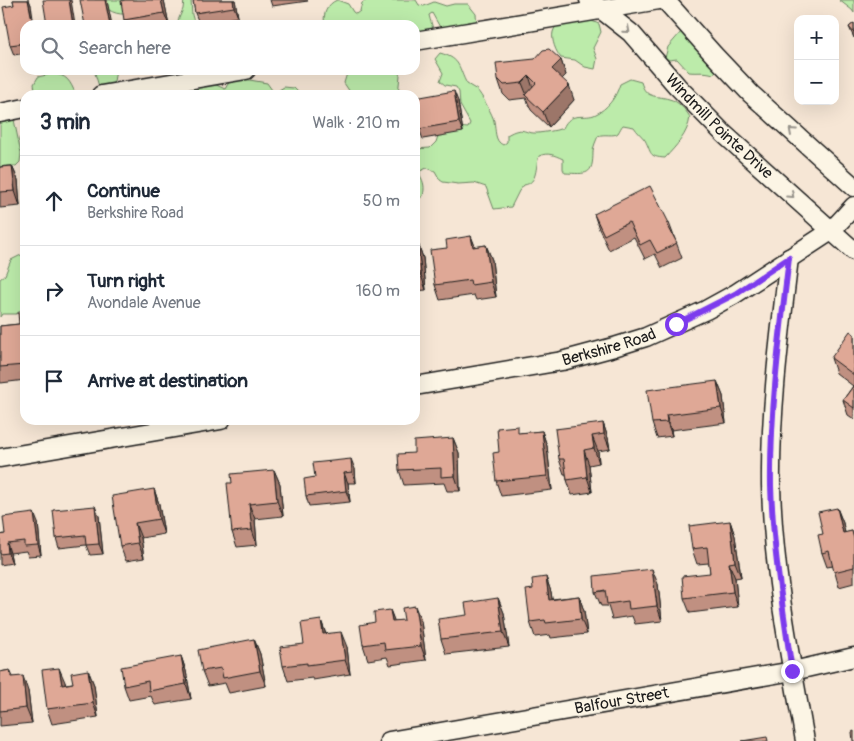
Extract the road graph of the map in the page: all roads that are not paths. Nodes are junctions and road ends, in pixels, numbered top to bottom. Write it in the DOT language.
graph roads {
  1 [pos="659,0"];
  2 [pos="665,0"];
  3 [pos="595,5"];
  4 [pos="420,40"];
  5 [pos="217,75"];
  6 [pos="130,90"];
  7 [pos="20,109"];
  8 [pos="0,113"];
  9 [pos="854,187"];
  10 [pos="854,206"];
  11 [pos="831,231"];
  12 [pos="854,251"];
  13 [pos="789,258"];
  14 [pos="420,385"];
  15 [pos="192,425"];
  16 [pos="0,458"];
  17 [pos="854,657"];
  18 [pos="792,671"];
  19 [pos="389,741"];
  20 [pos="805,741"];
  1 -- 3 [label="street"];
  9 -- 2 [label="street, one-way"];
  3 -- 4 [label="street"];
  3 -- 11 [label="street, Windmill Pointe Drive, one-way"];
  5 -- 6 [label="street"];
  7 -- 8 [label="street"];
  10 -- 11 [label="street, Berkshire Road"];
  11 -- 12 [label="street, Windmill Pointe Drive"];
  11 -- 13 [label="street, Berkshire Road"];
  13 -- 14 [label="street, Berkshire Road"];
  13 -- 18 [label="street"];
  15 -- 16 [label="street"];
  17 -- 18 [label="street, Balfour Street"];
  18 -- 19 [label="street, Balfour Street"];
  18 -- 20 [label="street"];
}
